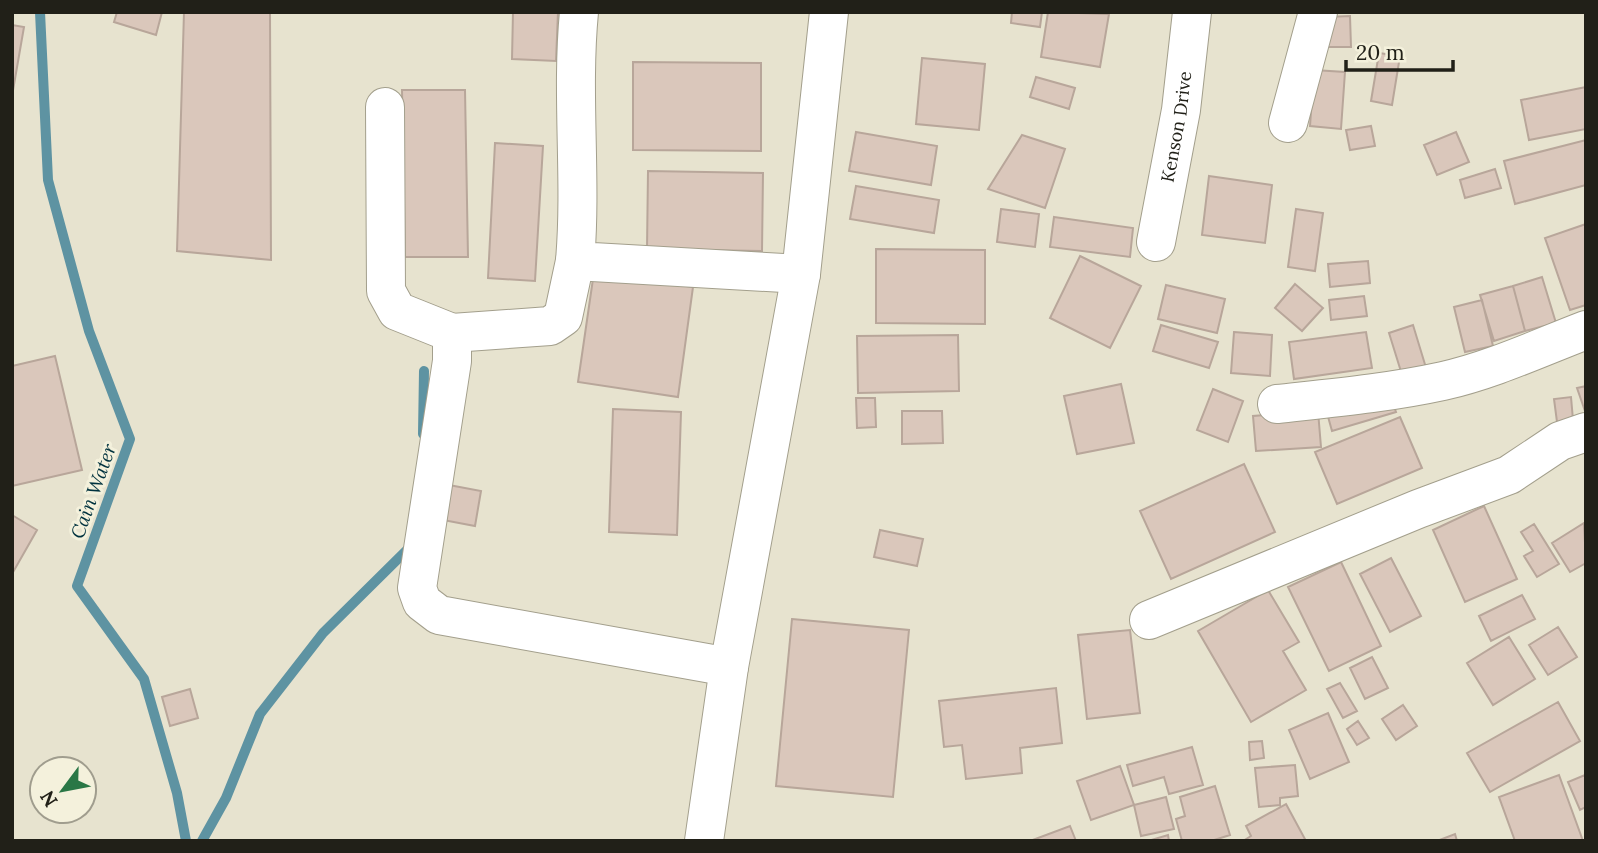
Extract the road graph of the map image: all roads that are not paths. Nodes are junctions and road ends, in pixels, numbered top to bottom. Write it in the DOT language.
graph roads {
  1 [pos="579,12"];
  2 [pos="829,12"];
  3 [pos="1192,12"];
  4 [pos="1318,12"];
  5 [pos="385,107"];
  6 [pos="1289,122"];
  7 [pos="1156,242"];
  8 [pos="575,261"];
  9 [pos="800,274"];
  10 [pos="1586,330"];
  11 [pos="452,332"];
  12 [pos="1277,404"];
  13 [pos="1586,432"];
  14 [pos="1149,620"];
  15 [pos="729,667"];
  16 [pos="704,841"];
  1 -- 8 [label="street"];
  2 -- 9 [label="street"];
  3 -- 7 [label="street, Kenson Drive"];
  4 -- 6 [label="street"];
  5 -- 11 [label="street"];
  8 -- 9 [label="street"];
  8 -- 11 [label="street"];
  9 -- 15 [label="street"];
  10 -- 12 [label="street"];
  11 -- 15 [label="street"];
  13 -- 14 [label="street"];
  15 -- 16 [label="street"];
}
